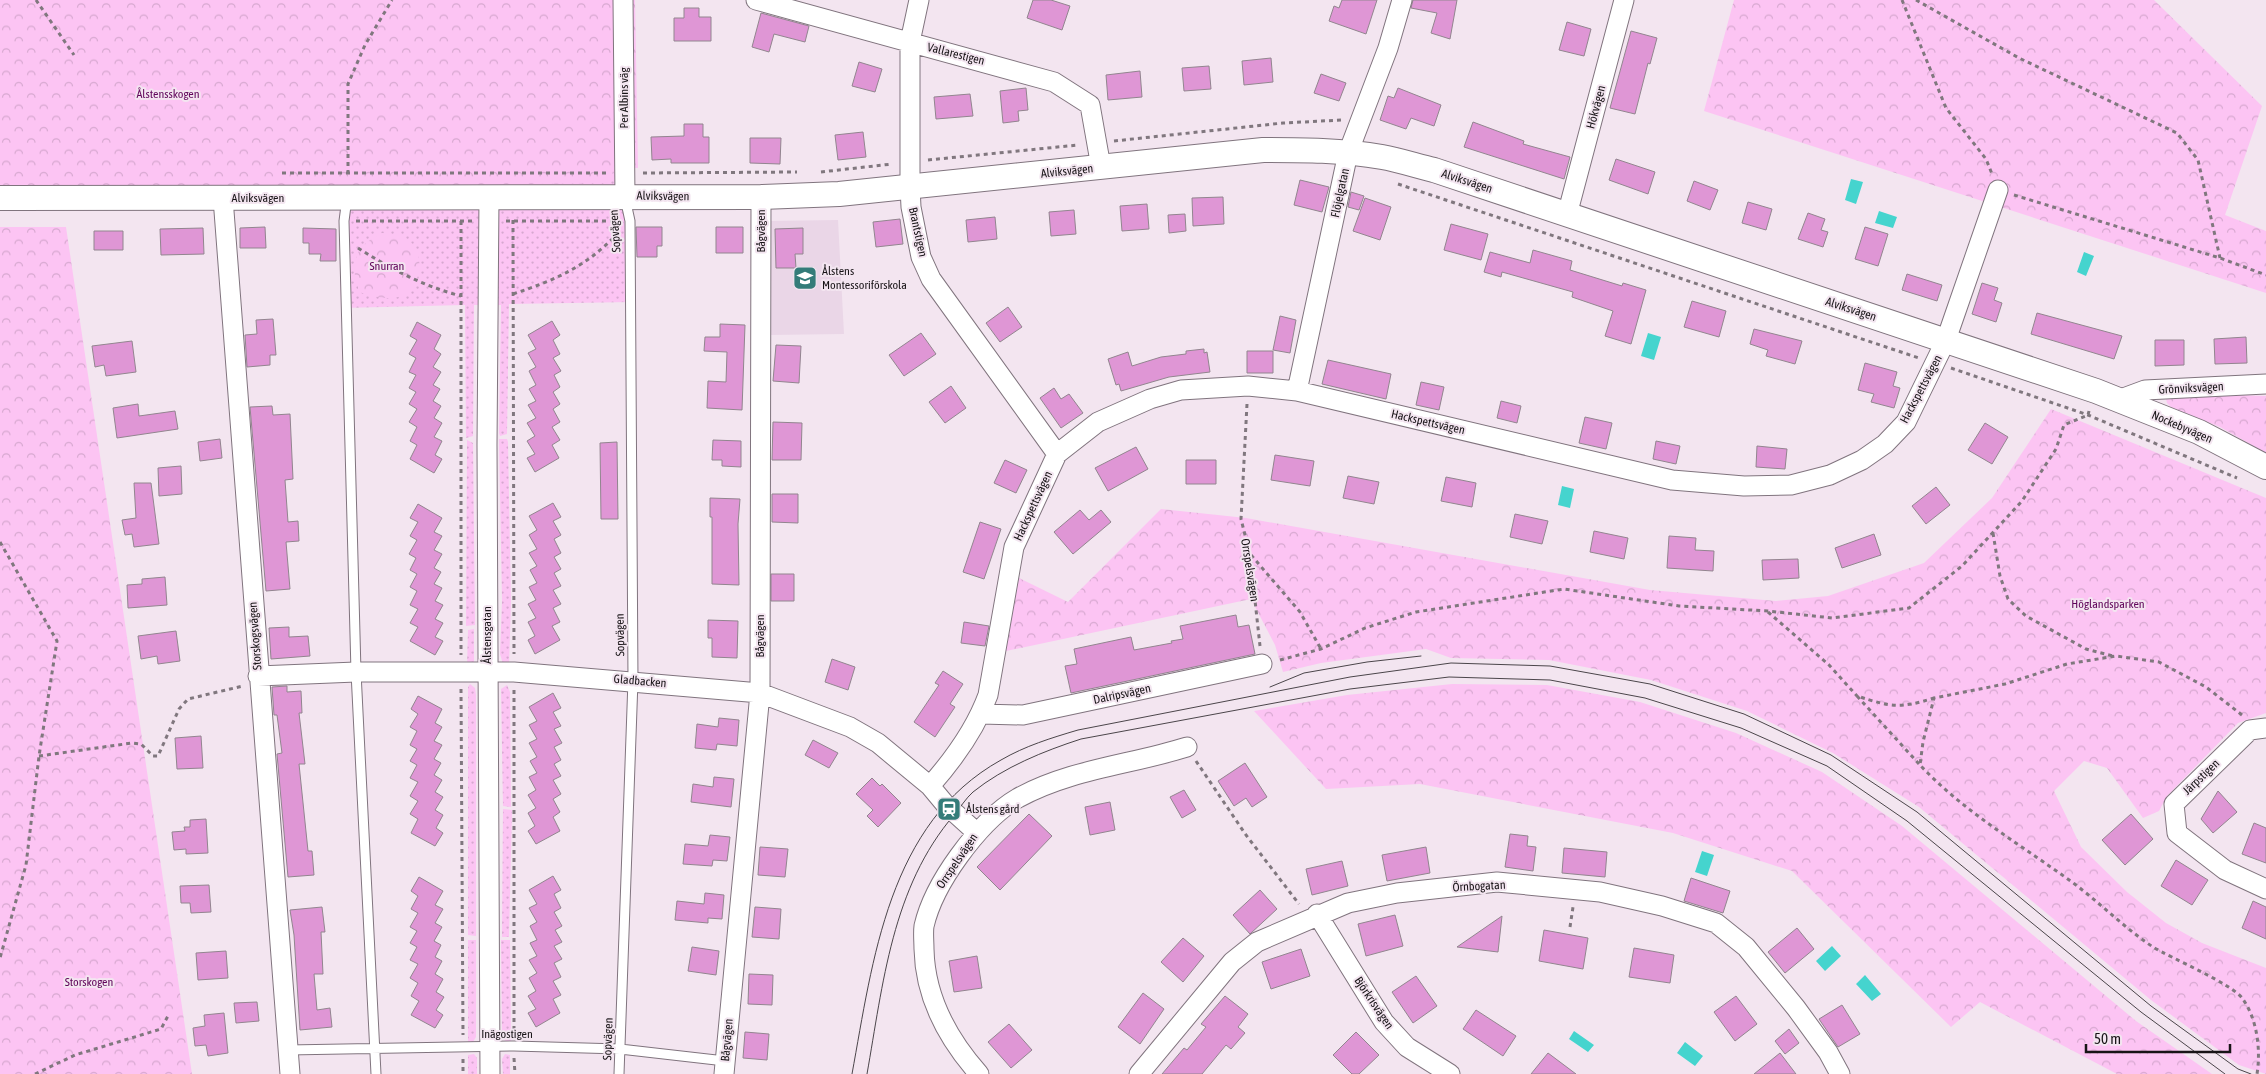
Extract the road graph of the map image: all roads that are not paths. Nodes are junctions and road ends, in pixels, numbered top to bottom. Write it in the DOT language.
graph roads {
  1 [pos="623,0"];
  2 [pos="756,0"];
  3 [pos="919,0"];
  4 [pos="1402,0"];
  5 [pos="1624,0"];
  6 [pos="910,42"];
  7 [pos="1348,153"];
  8 [pos="1102,167"];
  9 [pos="624,185"];
  10 [pos="910,187"];
  11 [pos="1998,190"];
  12 [pos="489,197"];
  13 [pos="761,197"];
  14 [pos="0,198"];
  15 [pos="223,198"];
  16 [pos="347,198"];
  17 [pos="1567,215"];
  18 [pos="1946,340"];
  19 [pos="2266,384"];
  20 [pos="1297,391"];
  21 [pos="2096,391"];
  22 [pos="2118,400"];
  23 [pos="1057,454"];
  24 [pos="2266,467"];
  25 [pos="1262,664"];
  26 [pos="487,671"];
  27 [pos="356,672"];
  28 [pos="258,676"];
  29 [pos="633,680"];
  30 [pos="760,693"];
  31 [pos="981,714"];
  32 [pos="2266,728"];
  33 [pos="1187,747"];
  34 [pos="930,786"];
  35 [pos="976,832"];
  36 [pos="2266,889"];
  37 [pos="1317,914"];
  38 [pos="490,1046"];
  39 [pos="376,1048"];
  40 [pos="620,1049"];
  41 [pos="288,1050"];
  42 [pos="724,1068"];
  43 [pos="290,1074"];
  44 [pos="376,1074"];
  45 [pos="490,1074"];
  46 [pos="620,1074"];
  47 [pos="979,1074"];
  48 [pos="1139,1074"];
  49 [pos="1450,1074"];
  50 [pos="1840,1074"];
  1 -- 9 [label="street, Per Albins väg"];
  2 -- 6 [label="street, Vallarestigen"];
  3 -- 6 [label="street, Brantstigen"];
  4 -- 7 [label="street, Flöjelgatan"];
  5 -- 17 [label="street, Hökvägen"];
  6 -- 8 [label="street, Vallarestigen"];
  6 -- 10 [label="street, Brantstigen"];
  7 -- 8 [label="street, Alviksvägen"];
  7 -- 17 [label="street, Alviksvägen"];
  7 -- 20 [label="street, Flöjelgatan"];
  8 -- 10 [label="street, Alviksvägen"];
  9 -- 12 [label="street, Alviksvägen"];
  9 -- 13 [label="street, Alviksvägen"];
  9 -- 29 [label="lane, Sopvägen"];
  10 -- 13 [label="street, Alviksvägen"];
  10 -- 23 [label="street, Brantstigen"];
  11 -- 18 [label="street, Hackspettsvägen"];
  12 -- 16 [label="street, Alviksvägen"];
  12 -- 26 [label="street, Ålstensgatan"];
  13 -- 30 [label="street, Bågvägen"];
  14 -- 15 [label="street, Alviksvägen"];
  15 -- 16 [label="street, Alviksvägen"];
  15 -- 28 [label="street, Storskogsvägen"];
  16 -- 27 [label="lane"];
  17 -- 18 [label="street, Alviksvägen"];
  18 -- 20 [label="street, Hackspettsvägen"];
  18 -- 21 [label="street, Alviksvägen"];
  19 -- 22 [label="street, Grönviksvägen"];
  20 -- 23 [label="street, Hackspettsvägen"];
  21 -- 22 [label="street, Nockebyvägen"];
  22 -- 24 [label="street, Nockebyvägen"];
  23 -- 31 [label="street, Hackspettsvägen"];
  25 -- 31 [label="street, Dalripsvägen"];
  26 -- 27 [label="street, Gladbacken"];
  26 -- 29 [label="street, Gladbacken"];
  26 -- 38 [label="street, Ålstensgatan"];
  27 -- 28 [label="street, Gladbacken"];
  27 -- 39 [label="lane"];
  28 -- 41 [label="street, Storskogsvägen"];
  29 -- 30 [label="street, Gladbacken"];
  29 -- 40 [label="lane, Sopvägen"];
  30 -- 34 [label="street, Gladbacken"];
  30 -- 42 [label="street, Bågvägen"];
  31 -- 34 [label="street, Hackspettsvägen"];
  32 -- 36 [label="street, Järpstigen"];
  33 -- 35 [label="street, Orrspelsvägen"];
  34 -- 35 [label="street, Gladbacken"];
  35 -- 47 [label="street, Orrspelsvägen"];
  37 -- 48 [label="street, Örnbogatan"];
  37 -- 49 [label="street, Björkrisvägen"];
  37 -- 50 [label="street, Örnbogatan"];
  38 -- 39 [label="lane, Inägostigen"];
  38 -- 40 [label="lane, Inägostigen"];
  38 -- 45 [label="street, Ålstensgatan"];
  39 -- 41 [label="lane, Inägostigen"];
  39 -- 44 [label="lane"];
  40 -- 42 [label="lane, Inägostigen"];
  40 -- 46 [label="lane, Sopvägen"];
  41 -- 43 [label="street, Storskogsvägen"];
}
